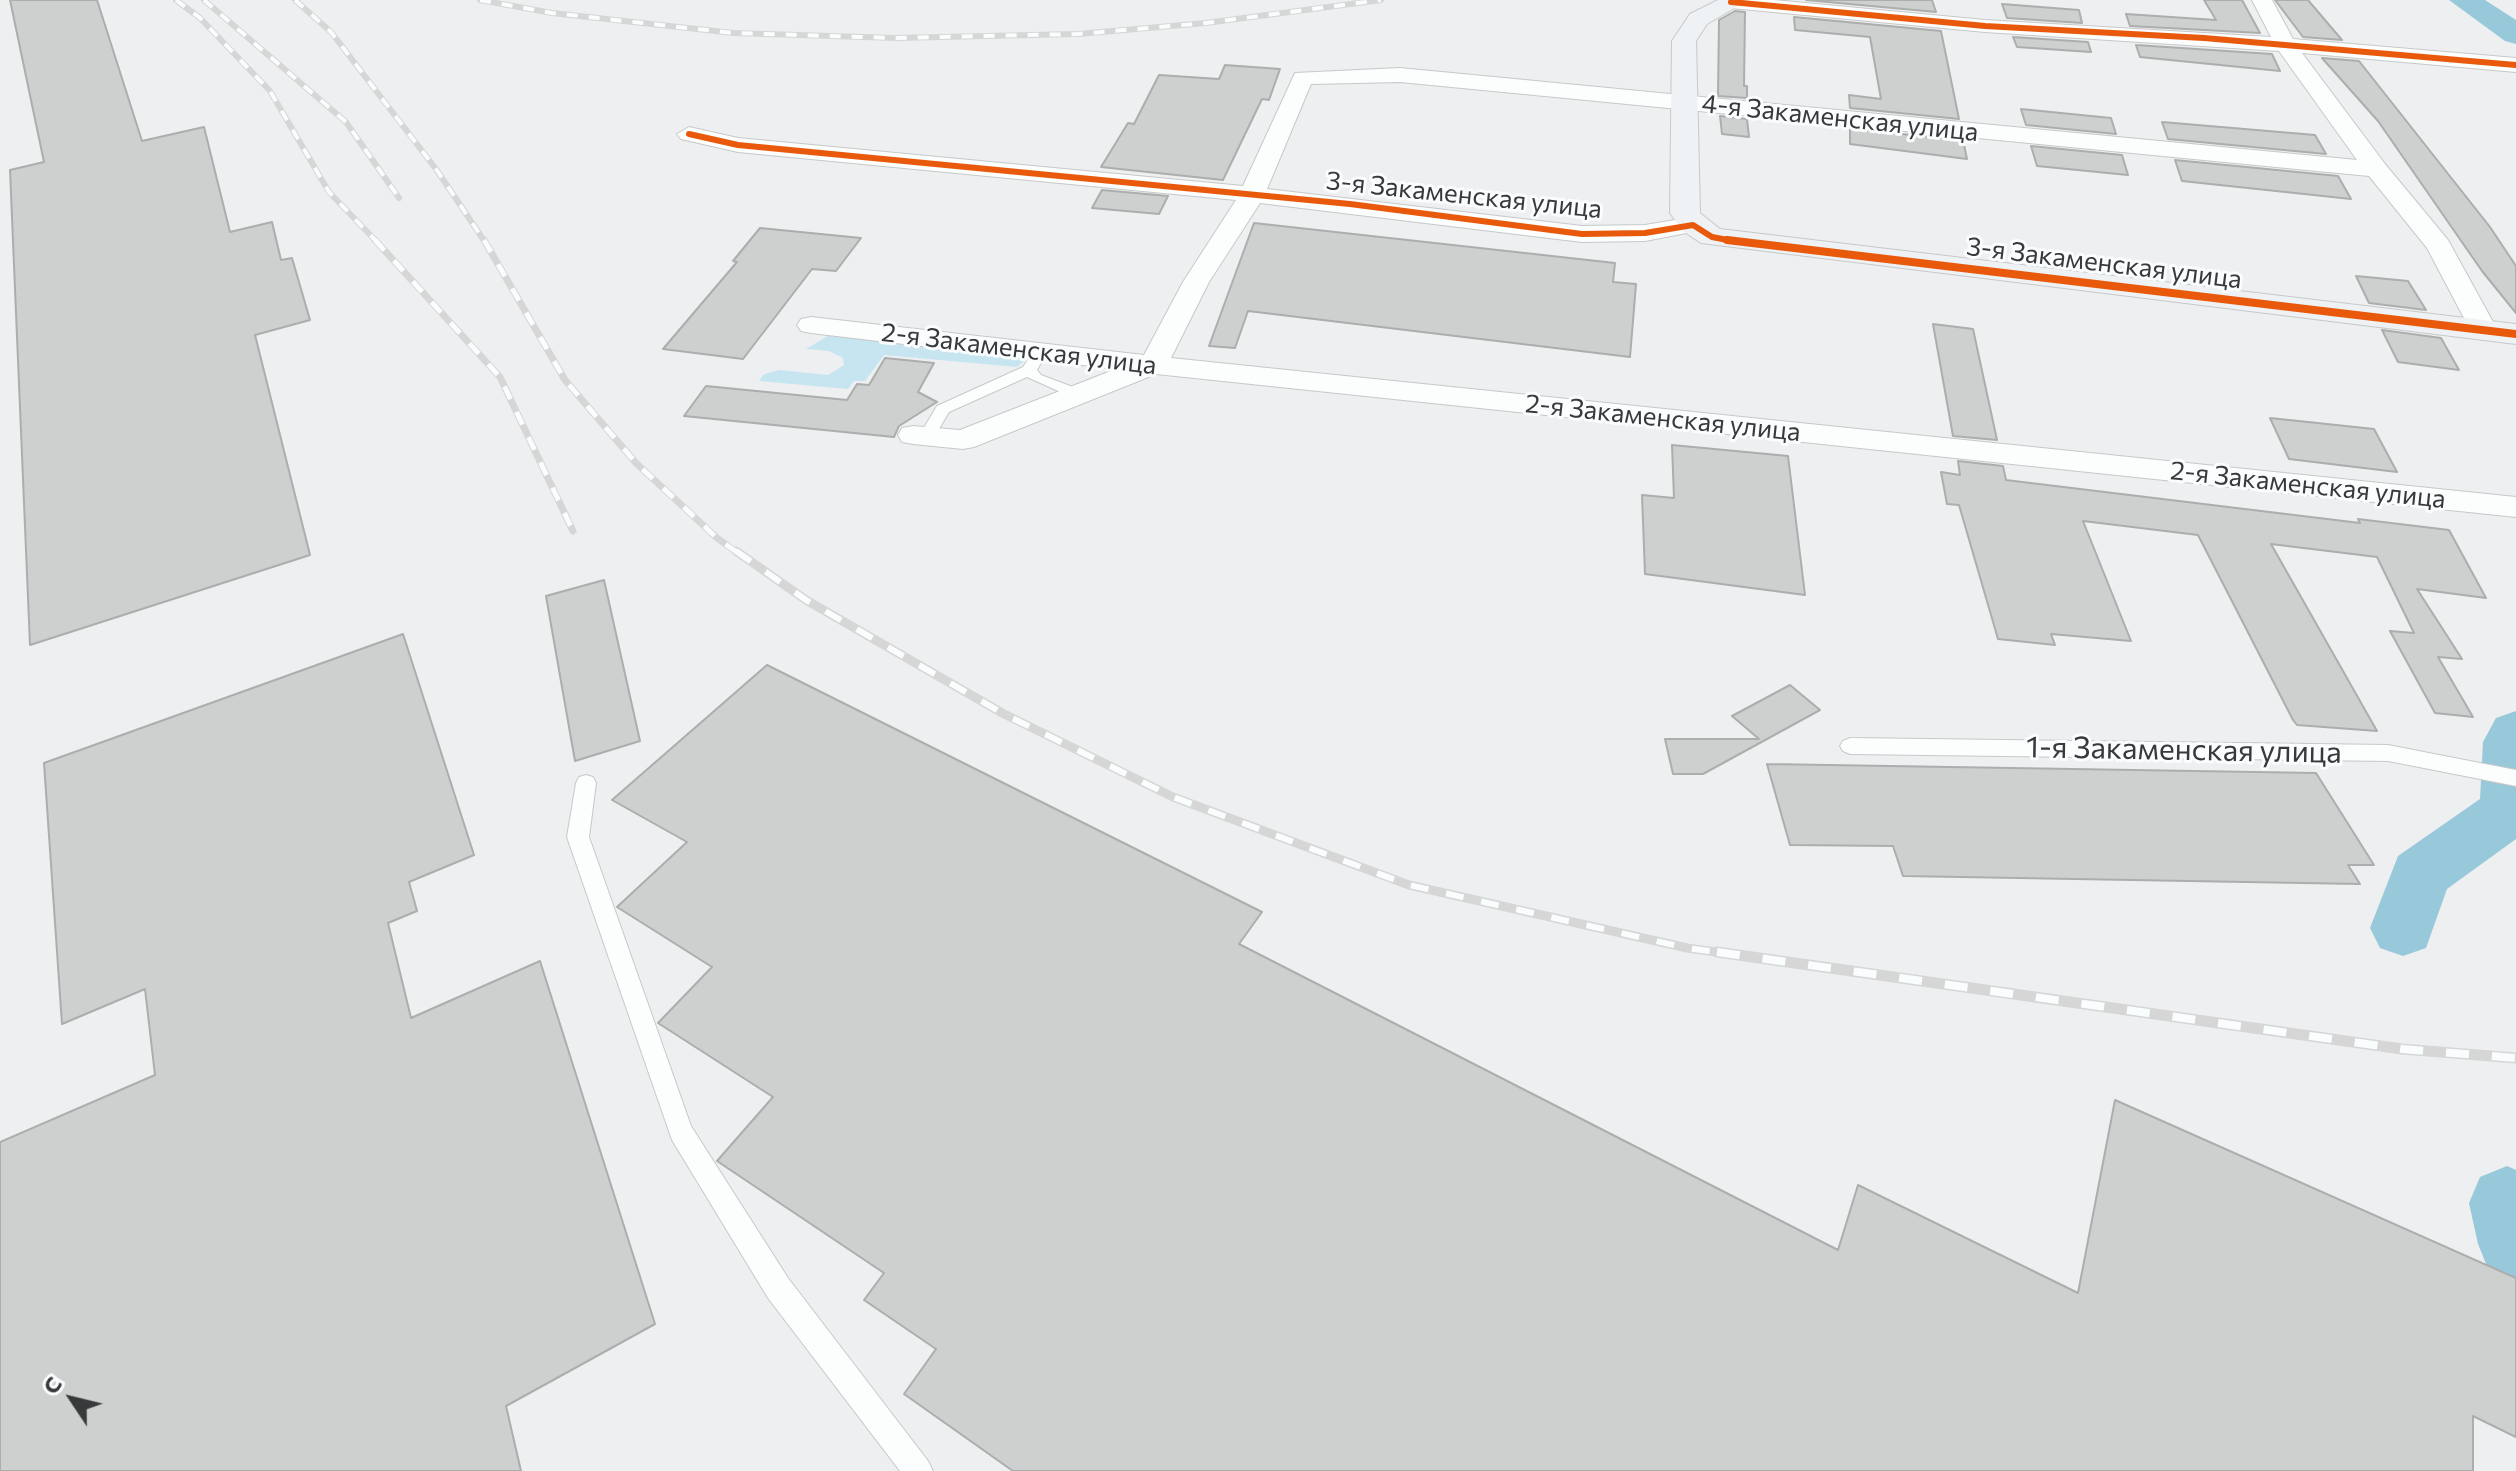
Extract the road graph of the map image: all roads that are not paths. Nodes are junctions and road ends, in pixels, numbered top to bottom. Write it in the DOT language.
graph roads {
  1 [pos="2262,0"];
  2 [pos="1734,1"];
  3 [pos="2286,46"];
  4 [pos="2516,65"];
  5 [pos="1684,102"];
  6 [pos="689,134"];
  7 [pos="2376,169"];
  8 [pos="1252,195"];
  9 [pos="1693,225"];
  10 [pos="811,325"];
  11 [pos="2484,331"];
  12 [pos="2516,334"];
  13 [pos="1034,361"];
  14 [pos="1153,365"];
  15 [pos="1080,395"];
  16 [pos="920,436"];
  17 [pos="2516,507"];
  18 [pos="1850,746"];
  19 [pos="2516,778"];
  20 [pos="586,783"];
  21 [pos="918,1471"];
  1 -- 3 [label="street"];
  2 -- 3 [label="street"];
  2 -- 5 [label="street"];
  3 -- 4 [label="street"];
  3 -- 7 [label="street"];
  5 -- 7 [label="street, 4-я Закаменская улица"];
  5 -- 8 [label="street, 4-я Закаменская улица"];
  5 -- 9 [label="street"];
  6 -- 8 [label="street, 3-я Закаменская улица"];
  7 -- 11 [label="street"];
  8 -- 9 [label="street, 3-я Закаменская улица"];
  8 -- 14 [label="street"];
  9 -- 11 [label="street, 3-я Закаменская улица"];
  10 -- 13 [label="street, 2-я Закаменская улица"];
  11 -- 12 [label="street, 3-я Закаменская улица"];
  13 -- 14 [label="street, 2-я Закаменская улица"];
  13 -- 15 [label="lane"];
  13 -- 16 [label="lane"];
  14 -- 15 [label="street"];
  14 -- 17 [label="street, 2-я Закаменская улица"];
  15 -- 16 [label="street"];
  18 -- 19 [label="lane, 1-я Закаменская улица"];
  20 -- 21 [label="lane"];
}
